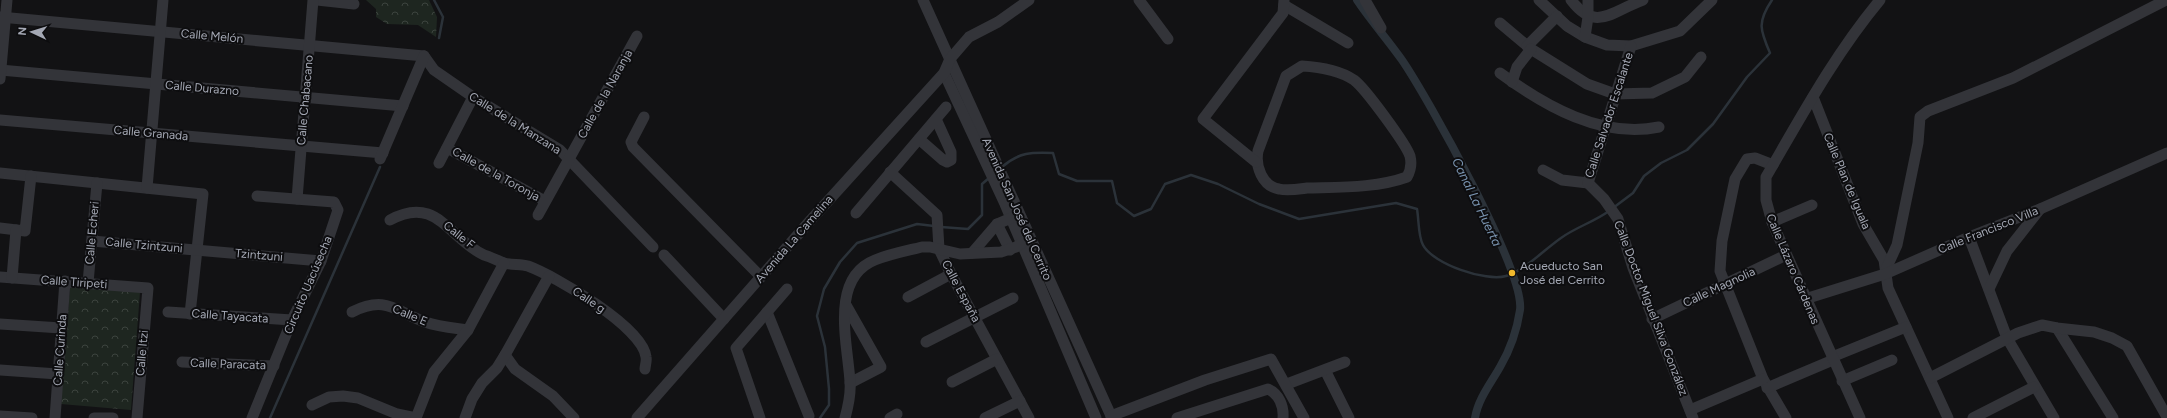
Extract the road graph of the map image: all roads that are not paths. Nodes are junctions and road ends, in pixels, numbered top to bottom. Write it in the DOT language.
graph roads {
  1 [pos="7,0"];
  2 [pos="163,0"];
  3 [pos="313,0"];
  4 [pos="317,0"];
  5 [pos="923,0"];
  6 [pos="1029,0"];
  7 [pos="1139,0"];
  8 [pos="1365,0"];
  9 [pos="1539,0"];
  10 [pos="1570,0"];
  11 [pos="1588,0"];
  12 [pos="1641,0"];
  13 [pos="1712,0"];
  14 [pos="1880,0"];
  15 [pos="2166,0"];
  16 [pos="1284,2"];
  17 [pos="354,4"];
  18 [pos="1557,16"];
  19 [pos="3,17"];
  20 [pos="1588,17"];
  21 [pos="1500,23"];
  22 [pos="1381,28"];
  23 [pos="160,31"];
  24 [pos="637,36"];
  25 [pos="1585,37"];
  26 [pos="1168,39"];
  27 [pos="1348,43"];
  28 [pos="310,45"];
  29 [pos="1631,46"];
  30 [pos="1529,47"];
  31 [pos="424,56"];
  32 [pos="1701,57"];
  33 [pos="950,59"];
  34 [pos="0,73"];
  35 [pos="944,73"];
  36 [pos="1500,73"];
  37 [pos="1512,82"];
  38 [pos="156,84"];
  39 [pos="1615,94"];
  40 [pos="305,97"];
  41 [pos="473,97"];
  42 [pos="1813,97"];
  43 [pos="403,106"];
  44 [pos="946,107"];
  45 [pos="644,117"];
  46 [pos="936,119"];
  47 [pos="0,120"];
  48 [pos="1604,127"];
  49 [pos="1659,127"];
  50 [pos="152,133"];
  51 [pos="919,139"];
  52 [pos="302,146"];
  53 [pos="447,148"];
  54 [pos="2167,153"];
  55 [pos="569,159"];
  56 [pos="1256,162"];
  57 [pos="439,163"];
  58 [pos="992,165"];
  59 [pos="1773,165"];
  60 [pos="1543,170"];
  61 [pos="890,172"];
  62 [pos="0,173"];
  63 [pos="31,176"];
  64 [pos="97,183"];
  65 [pos="1588,183"];
  66 [pos="147,188"];
  67 [pos="257,196"];
  68 [pos="297,199"];
  69 [pos="545,201"];
  70 [pos="1812,205"];
  71 [pos="2040,209"];
  72 [pos="856,213"];
  73 [pos="538,215"];
  74 [pos="1015,216"];
  75 [pos="390,220"];
  76 [pos="1772,222"];
  77 [pos="997,224"];
  78 [pos="0,228"];
  79 [pos="21,231"];
  80 [pos="1969,236"];
  81 [pos="1026,240"];
  82 [pos="92,241"];
  83 [pos="939,244"];
  84 [pos="653,247"];
  85 [pos="197,250"];
  86 [pos="1010,250"];
  87 [pos="972,253"];
  88 [pos="664,255"];
  89 [pos="1786,255"];
  90 [pos="321,261"];
  91 [pos="504,263"];
  92 [pos="1886,271"];
  93 [pos="951,274"];
  94 [pos="549,276"];
  95 [pos="0,277"];
  96 [pos="761,277"];
  97 [pos="12,278"];
  98 [pos="65,281"];
  99 [pos="88,283"];
  100 [pos="1724,285"];
  101 [pos="148,288"];
  102 [pos="788,289"];
  103 [pos="1989,290"];
  104 [pos="908,297"];
  105 [pos="1013,298"];
  106 [pos="1805,299"];
  107 [pos="846,305"];
  108 [pos="168,312"];
  109 [pos="352,312"];
  110 [pos="767,312"];
  111 [pos="190,314"];
  112 [pos="974,317"];
  113 [pos="724,319"];
  114 [pos="1652,319"];
  115 [pos="292,320"];
  116 [pos="0,324"];
  117 [pos="1906,327"];
  118 [pos="62,328"];
  119 [pos="2057,328"];
  120 [pos="468,330"];
  121 [pos="2007,338"];
  122 [pos="926,342"];
  123 [pos="505,355"];
  124 [pos="997,359"];
  125 [pos="1832,359"];
  126 [pos="1892,360"];
  127 [pos="182,362"];
  128 [pos="1345,362"];
  129 [pos="274,366"];
  130 [pos="645,369"];
  131 [pos="0,370"];
  132 [pos="1325,370"];
  133 [pos="58,374"];
  134 [pos="1930,378"];
  135 [pos="1842,381"];
  136 [pos="952,382"];
  137 [pos="850,383"];
  138 [pos="1765,383"];
  139 [pos="1287,384"];
  140 [pos="2034,387"];
  141 [pos="1020,401"];
  142 [pos="312,405"];
  143 [pos="1692,414"];
  144 [pos="0,416"];
  145 [pos="808,417"];
  146 [pos="1111,417"];
  147 [pos="32,418"];
  148 [pos="55,418"];
  149 [pos="94,418"];
  150 [pos="113,418"];
  151 [pos="137,418"];
  152 [pos="252,418"];
  153 [pos="416,418"];
  154 [pos="465,418"];
  155 [pos="574,418"];
  156 [pos="637,418"];
  157 [pos="760,418"];
  158 [pos="845,418"];
  159 [pos="985,418"];
  160 [pos="1029,418"];
  161 [pos="1096,418"];
  162 [pos="1177,418"];
  163 [pos="1283,418"];
  164 [pos="1304,418"];
  165 [pos="1349,418"];
  166 [pos="1786,418"];
  167 [pos="1860,418"];
  168 [pos="1948,418"];
  169 [pos="1973,418"];
  170 [pos="2054,418"];
  171 [pos="2113,418"];
  172 [pos="2167,418"];
  1 -- 19 [label="street"];
  2 -- 23 [label="street"];
  3 -- 28 [label="street, Calle Chabacano"];
  4 -- 17 [label="street"];
  5 -- 33 [label="street, Avenida San José del Cerrito"];
  6 -- 33 [label="street, Avenida La Camelina"];
  7 -- 26 [label="street"];
  8 -- 22 [label="street"];
  9 -- 18 [label="street"];
  10 -- 20 [label="street"];
  11 -- 20 [label="street"];
  12 -- 20 [label="street"];
  13 -- 29 [label="street"];
  14 -- 42 [label="street, Calle Lázaro Cárdenas"];
  15 -- 92 [label="street"];
  16 -- 27 [label="street"];
  16 -- 56 [label="street"];
  18 -- 25 [label="street"];
  18 -- 30 [label="street"];
  19 -- 23 [label="street, Calle Melón"];
  19 -- 34 [label="street"];
  20 -- 25 [label="street"];
  21 -- 30 [label="street"];
  23 -- 28 [label="street, Calle Melón"];
  23 -- 38 [label="street"];
  24 -- 55 [label="street, Calle de la Naranja"];
  25 -- 29 [label="street"];
  28 -- 31 [label="street, Calle Melón"];
  28 -- 40 [label="street, Calle Chabacano"];
  29 -- 39 [label="street, Calle Salvador Escalante"];
  30 -- 37 [label="street"];
  30 -- 39 [label="street"];
  31 -- 41 [label="street, Calle de la Manzana"];
  31 -- 43 [label="street"];
  32 -- 39 [label="street"];
  33 -- 35 [label="street, Avenida La Camelina"];
  33 -- 58 [label="street, Avenida San José del Cerrito"];
  34 -- 38 [label="street, Calle Durazno"];
  35 -- 58 [label="street, Avenida San José del Cerrito"];
  35 -- 96 [label="street, Avenida La Camelina"];
  36 -- 37 [label="street"];
  37 -- 48 [label="street"];
  38 -- 40 [label="street, Calle Durazno"];
  38 -- 50 [label="street"];
  39 -- 48 [label="street, Calle Salvador Escalante"];
  40 -- 43 [label="street, Calle Durazno"];
  40 -- 52 [label="street, Calle Chabacano"];
  41 -- 53 [label="street"];
  41 -- 55 [label="street, Calle de la Manzana"];
  42 -- 59 [label="street, Calle Lázaro Cárdenas"];
  42 -- 92 [label="street, Calle Plan de Iguala"];
  43 -- 52 [label="street, Calle Granada"];
  44 -- 46 [label="street"];
  45 -- 96 [label="street"];
  46 -- 51 [label="street"];
  46 -- 51 [label="street"];
  47 -- 50 [label="street, Calle Granada"];
  48 -- 49 [label="street"];
  48 -- 65 [label="street, Calle Salvador Escalante"];
  50 -- 52 [label="street, Calle Granada"];
  50 -- 66 [label="street"];
  51 -- 61 [label="street"];
  52 -- 68 [label="street, Calle Chabacano"];
  53 -- 57 [label="street"];
  53 -- 69 [label="street, Calle de la Toronja"];
  54 -- 71 [label="street, Calle Francisco Villa"];
  55 -- 69 [label="street, Calle de la Naranja"];
  55 -- 84 [label="street, Calle de la Manzana"];
  56 -- 56 [label="street"];
  58 -- 74 [label="street, Avenida San José del Cerrito"];
  59 -- 76 [label="street, Calle Lázaro Cárdenas"];
  59 -- 100 [label="street"];
  60 -- 65 [label="street"];
  61 -- 72 [label="street"];
  61 -- 83 [label="street, Calle España"];
  62 -- 63 [label="street"];
  63 -- 64 [label="street"];
  63 -- 79 [label="street"];
  64 -- 66 [label="street"];
  64 -- 82 [label="street, Calle Echeri"];
  65 -- 114 [label="street, Calle Doctor Miguel Silva González"];
  66 -- 85 [label="street"];
  67 -- 68 [label="street, Circuito Uacúsecha"];
  68 -- 90 [label="street, Circuito Uacúsecha"];
  69 -- 73 [label="street, Calle de la Naranja"];
  70 -- 76 [label="street"];
  71 -- 80 [label="street, Calle Francisco Villa"];
  71 -- 103 [label="street"];
  74 -- 77 [label="street"];
  74 -- 81 [label="street, Avenida San José del Cerrito"];
  75 -- 91 [label="street, Calle F"];
  76 -- 89 [label="street, Calle Lázaro Cárdenas"];
  77 -- 86 [label="street"];
  77 -- 87 [label="street"];
  78 -- 79 [label="street"];
  79 -- 97 [label="street"];
  80 -- 92 [label="street, Calle Francisco Villa"];
  80 -- 103 [label="street"];
  81 -- 86 [label="street"];
  81 -- 146 [label="street, Avenida San José del Cerrito"];
  81 -- 161 [label="street, Avenida San José del Cerrito"];
  82 -- 85 [label="street, Calle Tzintzuni"];
  82 -- 99 [label="street, Calle Echeri"];
  83 -- 87 [label="street"];
  83 -- 93 [label="street, Calle España"];
  83 -- 107 [label="street"];
  85 -- 90 [label="street, Tzintzuni"];
  85 -- 111 [label="street"];
  86 -- 87 [label="street"];
  88 -- 113 [label="street"];
  89 -- 100 [label="street, Calle Magnolia"];
  89 -- 106 [label="street, Calle Lázaro Cárdenas"];
  90 -- 115 [label="street, Circuito Uacúsecha"];
  91 -- 94 [label="street, Calle g"];
  91 -- 120 [label="street"];
  92 -- 106 [label="street, Calle Francisco Villa"];
  92 -- 117 [label="street, Calle Plan de Iguala"];
  93 -- 104 [label="street"];
  93 -- 112 [label="street, Calle España"];
  94 -- 123 [label="street"];
  94 -- 130 [label="street, Calle g"];
  95 -- 97 [label="street, Calle Tiripeti"];
  96 -- 113 [label="street, Avenida La Camelina"];
  97 -- 98 [label="street, Calle Tiripeti"];
  98 -- 99 [label="street, Calle Tiripeti"];
  98 -- 118 [label="street, Calle Curinda"];
  99 -- 101 [label="street, Calle Tiripeti"];
  100 -- 114 [label="street, Calle Magnolia"];
  100 -- 138 [label="street"];
  101 -- 151 [label="street, Calle Itzi"];
  102 -- 110 [label="street"];
  103 -- 121 [label="street"];
  105 -- 112 [label="street"];
  106 -- 125 [label="street, Calle Lázaro Cárdenas"];
  107 -- 137 [label="street"];
  107 -- 137 [label="street"];
  108 -- 111 [label="street, Calle Tayacata"];
  109 -- 120 [label="street, Calle E"];
  110 -- 145 [label="street"];
  110 -- 157 [label="street"];
  111 -- 115 [label="street, Calle Tayacata"];
  112 -- 122 [label="street"];
  112 -- 124 [label="street, Calle España"];
  113 -- 156 [label="street, Avenida La Camelina"];
  114 -- 143 [label="street, Calle Doctor Miguel Silva González"];
  115 -- 129 [label="street, Circuito Uacúsecha"];
  116 -- 118 [label="street"];
  117 -- 125 [label="street"];
  117 -- 134 [label="street, Calle Plan de Iguala"];
  118 -- 133 [label="street, Calle Curinda"];
  119 -- 121 [label="street"];
  119 -- 171 [label="street"];
  119 -- 172 [label="street"];
  120 -- 153 [label="street"];
  121 -- 134 [label="street"];
  121 -- 140 [label="street"];
  123 -- 154 [label="street"];
  123 -- 155 [label="street"];
  124 -- 136 [label="street"];
  124 -- 141 [label="street, Calle España"];
  125 -- 135 [label="street, Calle Lázaro Cárdenas"];
  125 -- 138 [label="street"];
  126 -- 135 [label="street"];
  127 -- 129 [label="street, Calle Paracata"];
  128 -- 132 [label="street"];
  129 -- 152 [label="street, Circuito Uacúsecha"];
  131 -- 133 [label="street"];
  132 -- 139 [label="street"];
  132 -- 165 [label="street"];
  133 -- 148 [label="street, Calle Curinda"];
  134 -- 168 [label="street, Calle Plan de Iguala"];
  135 -- 167 [label="street, Calle Lázaro Cárdenas"];
  137 -- 158 [label="street"];
  138 -- 143 [label="street"];
  138 -- 166 [label="street"];
  139 -- 146 [label="street"];
  139 -- 164 [label="street"];
  140 -- 169 [label="street"];
  140 -- 170 [label="street"];
  141 -- 159 [label="street"];
  141 -- 160 [label="street, Calle España"];
  142 -- 153 [label="street"];
  144 -- 147 [label="street"];
  149 -- 150 [label="street"];
  162 -- 163 [label="street"];
}
